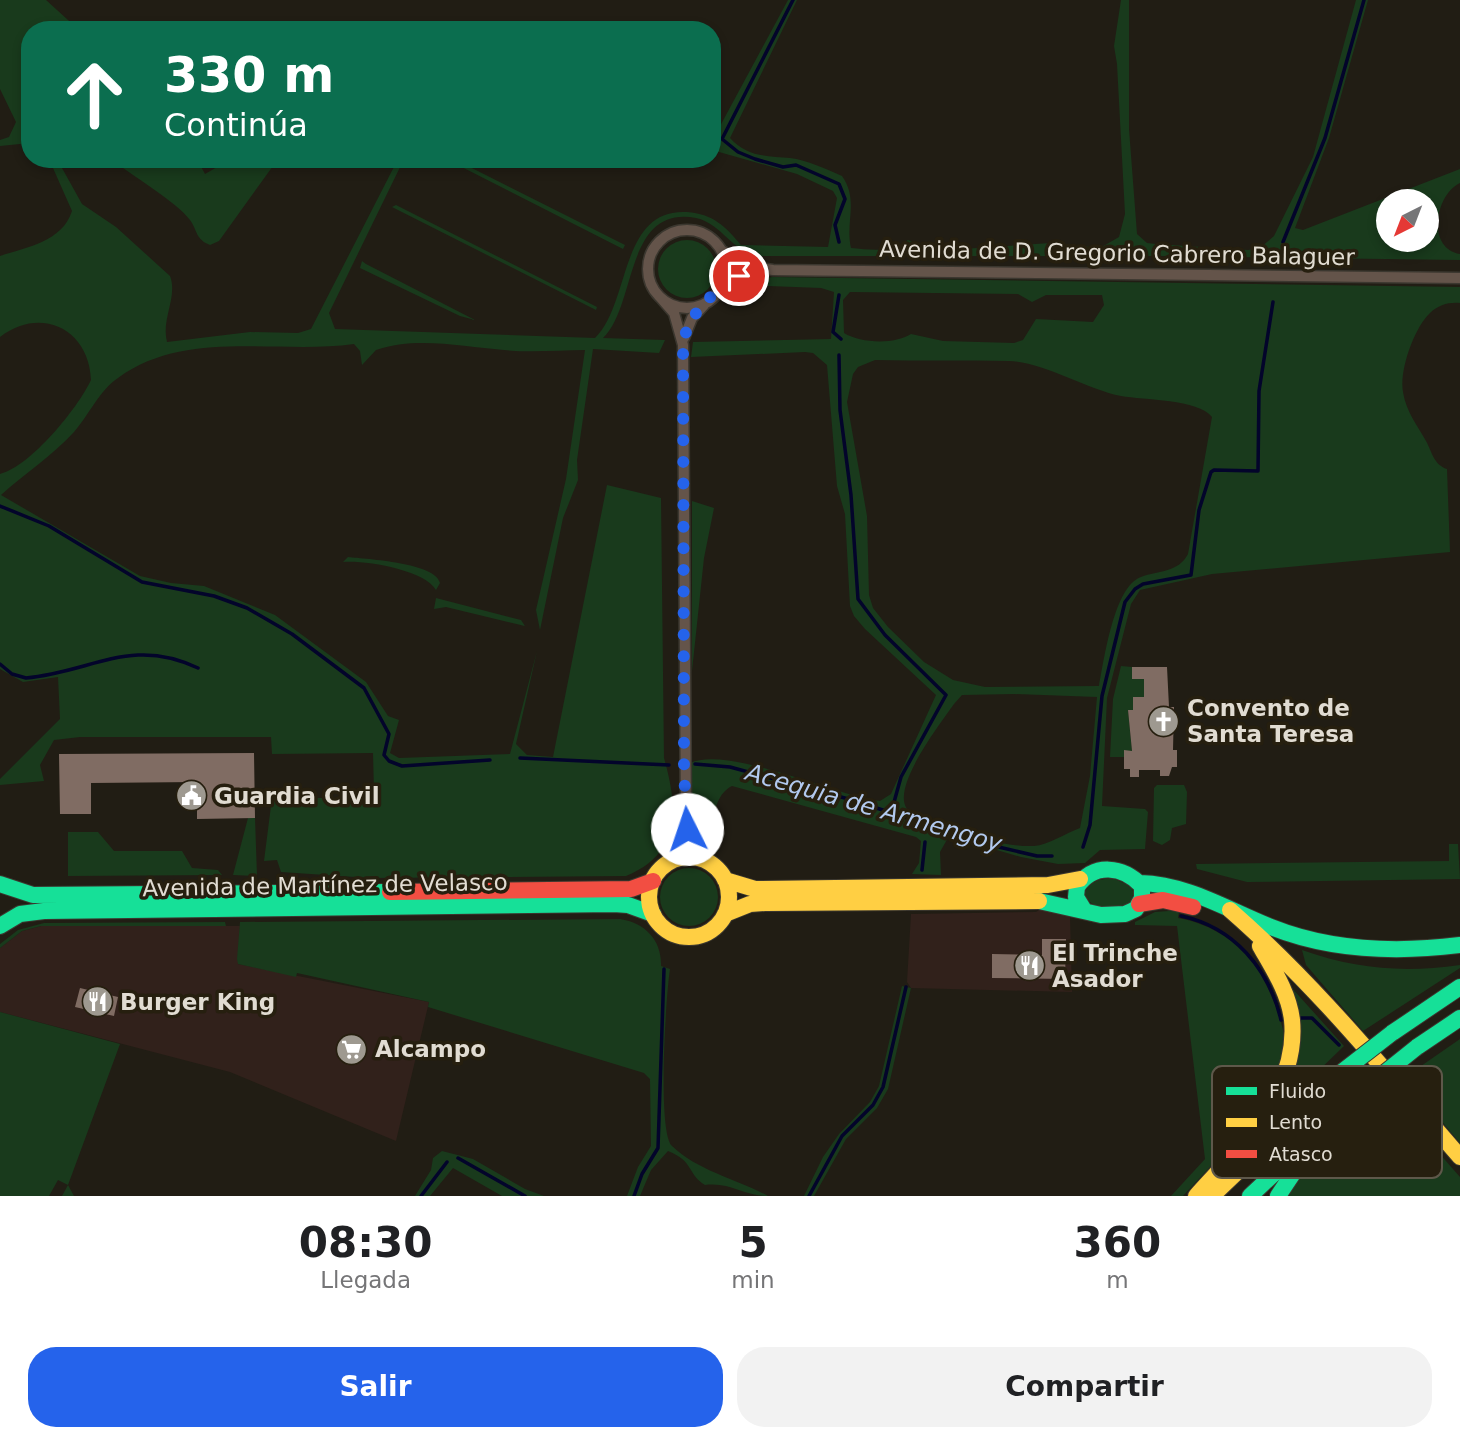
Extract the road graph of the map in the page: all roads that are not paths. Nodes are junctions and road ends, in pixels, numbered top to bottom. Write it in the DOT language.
graph roads {
  1 [pos="721,250"];
  2 [pos="773,270"];
  3 [pos="1460,278"];
  4 [pos="720,289"];
  5 [pos="660,297"];
  6 [pos="705,303"];
  7 [pos="683,345"];
  8 [pos="687,829"];
  9 [pos="666,864"];
  10 [pos="721,873"];
  11 [pos="653,880"];
  12 [pos="1080,880"];
  13 [pos="1140,883"];
  14 [pos="0,884"];
  15 [pos="1139,904"];
  16 [pos="1084,910"];
  17 [pos="1230,910"];
  18 [pos="653,914"];
  19 [pos="725,914"];
  20 [pos="0,925"];
  21 [pos="1257,943"];
  22 [pos="1460,945"];
  23 [pos="1460,987"];
  24 [pos="1460,1018"];
  25 [pos="1353,1038"];
  26 [pos="1288,1066"];
  27 [pos="1349,1066"];
  28 [pos="1378,1066"];
  29 [pos="1393,1066"];
  30 [pos="1442,1137"];
  31 [pos="1459,1156"];
  32 [pos="1212,1178"];
  33 [pos="1231,1178"];
  34 [pos="1268,1178"];
  35 [pos="1289,1178"];
  36 [pos="1196,1196"];
  37 [pos="1212,1196"];
  38 [pos="1250,1196"];
  39 [pos="1278,1196"];
  1 -- 2 [label="street, Avenida de D. Gregorio Cabrero Balaguer"];
  1 -- 4 [label="street"];
  1 -- 5 [label="street"];
  2 -- 3 [label="street, Avenida de D. Gregorio Cabrero Balaguer"];
  2 -- 4 [label="street, Avenida de D. Gregorio Cabrero Balaguer"];
  4 -- 6 [label="street"];
  5 -- 6 [label="street"];
  5 -- 7 [label="street"];
  6 -- 7 [label="street"];
  7 -- 8 [label="street"];
  8 -- 9 [label="street"];
  8 -- 10 [label="street"];
  9 -- 10 [label="highway"];
  9 -- 11 [label="highway"];
  10 -- 12 [label="highway"];
  10 -- 19 [label="highway"];
  11 -- 14 [label="highway, Avenida de Martínez de Velasco"];
  11 -- 18 [label="highway"];
  12 -- 13 [label="highway"];
  12 -- 16 [label="highway"];
  13 -- 15 [label="highway"];
  13 -- 17 [label="highway"];
  14 -- 20 [label="highway"];
  15 -- 16 [label="highway"];
  15 -- 21 [label="highway"];
  16 -- 19 [label="highway"];
  17 -- 22 [label="highway"];
  17 -- 25 [label="highway"];
  18 -- 19 [label="highway"];
  18 -- 20 [label="highway, Avenida de Martínez de Velasco"];
  21 -- 25 [label="highway"];
  21 -- 26 [label="highway"];
  23 -- 27 [label="highway, bridge"];
  24 -- 29 [label="highway, bridge"];
  25 -- 28 [label="highway"];
  30 -- 31 [label="highway"];
  32 -- 36 [label="highway"];
  33 -- 37 [label="highway, bridge"];
  34 -- 38 [label="highway"];
  35 -- 39 [label="highway"];
}
